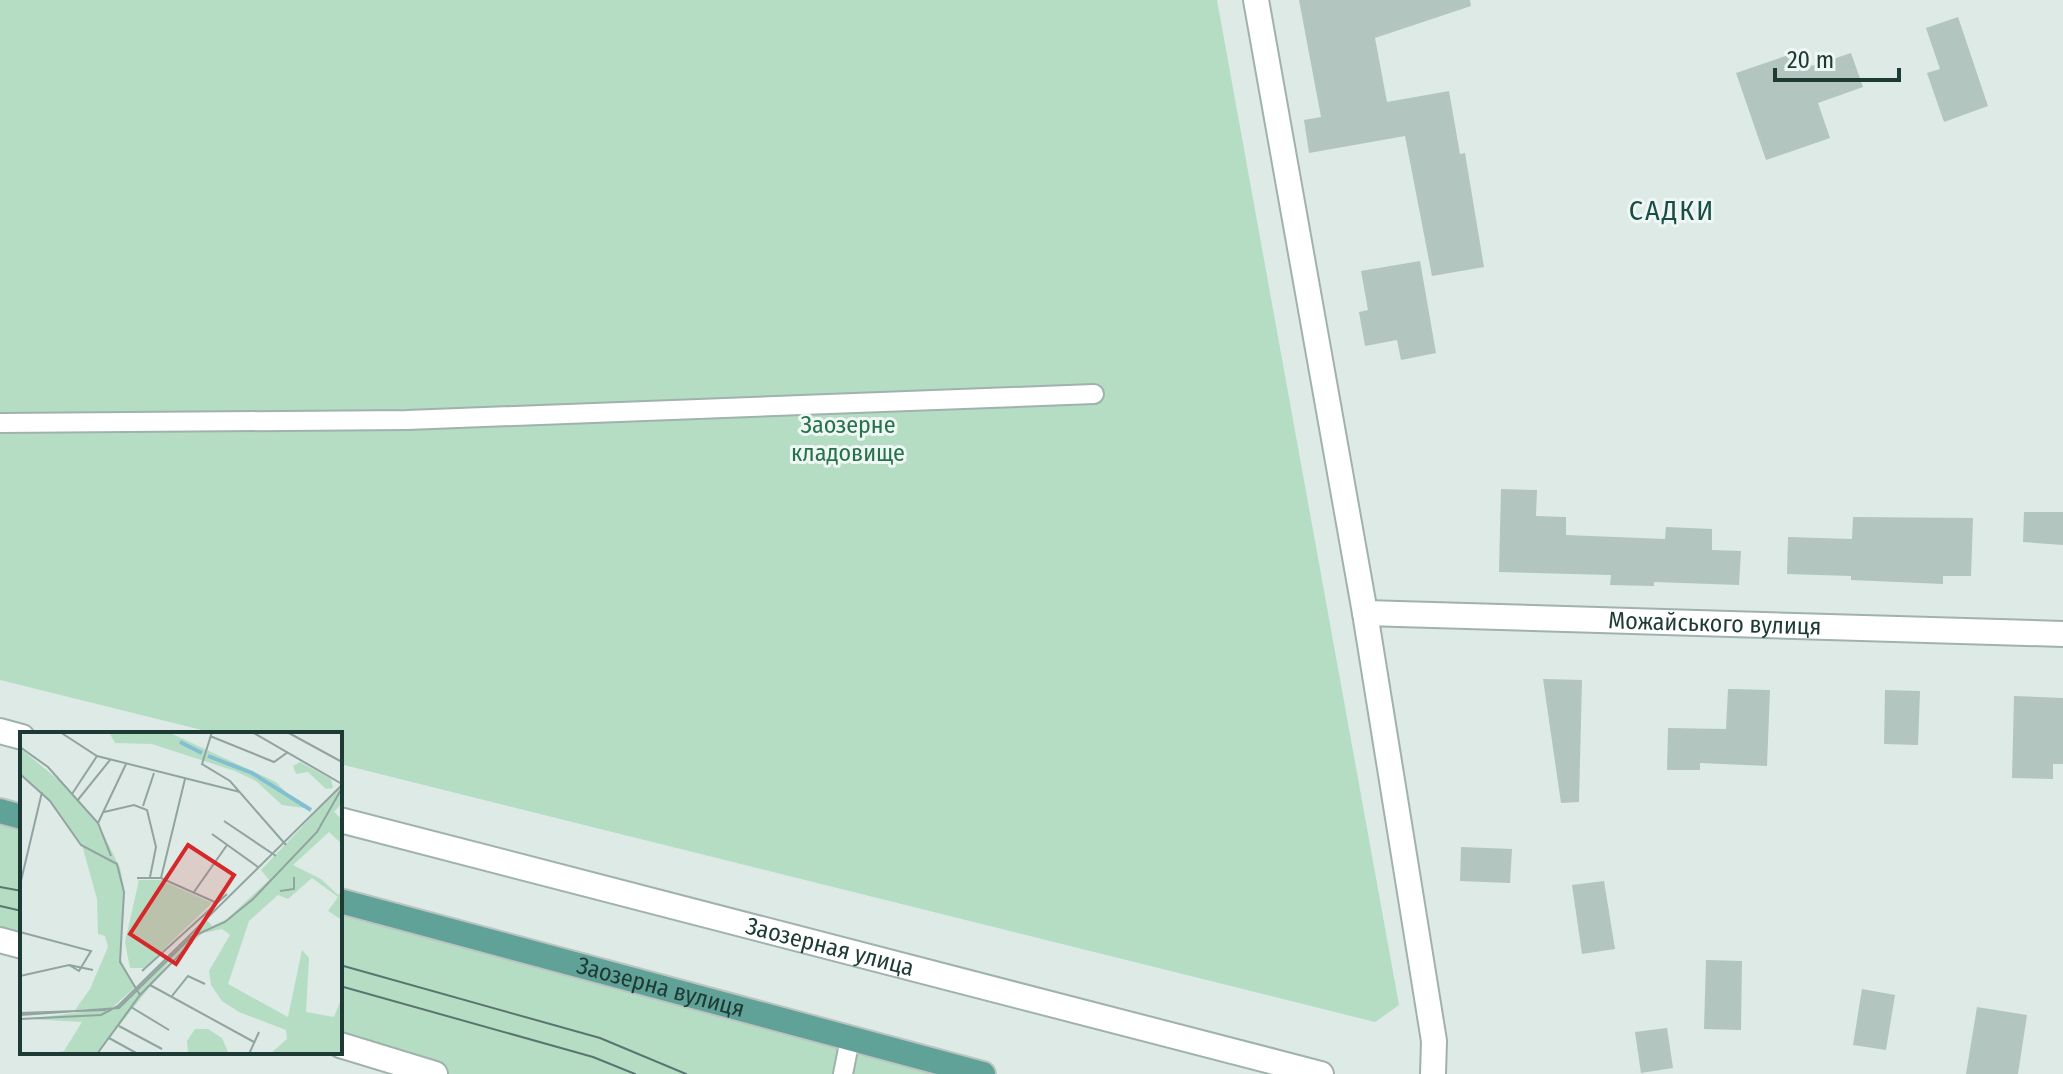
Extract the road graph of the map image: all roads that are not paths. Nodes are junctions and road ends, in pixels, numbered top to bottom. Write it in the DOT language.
graph roads {
  1 [pos="1256,0"];
  2 [pos="1094,394"];
  3 [pos="0,423"];
  4 [pos="1365,613"];
  5 [pos="2063,634"];
  6 [pos="0,731"];
  7 [pos="20,736"];
  8 [pos="0,811"];
  9 [pos="20,816"];
  10 [pos="342,821"];
  11 [pos="342,902"];
  12 [pos="0,940"];
  13 [pos="20,945"];
  14 [pos="850,1039"];
  15 [pos="342,1046"];
  16 [pos="435,1074"];
  17 [pos="843,1074"];
  18 [pos="983,1074"];
  19 [pos="1321,1074"];
  20 [pos="1433,1074"];
  1 -- 4 [label="street"];
  2 -- 3 [label="lane"];
  4 -- 5 [label="street, Можайського вулиця"];
  4 -- 20 [label="street"];
  6 -- 7 [label="street"];
  8 -- 9 [label="main road"];
  10 -- 19 [label="street, Заозерная улица"];
  11 -- 14 [label="main road, Заозерна вулиця"];
  12 -- 13 [label="street"];
  14 -- 17 [label="lane"];
  14 -- 18 [label="main road, Заозерна вулиця"];
  15 -- 16 [label="street"];
}
